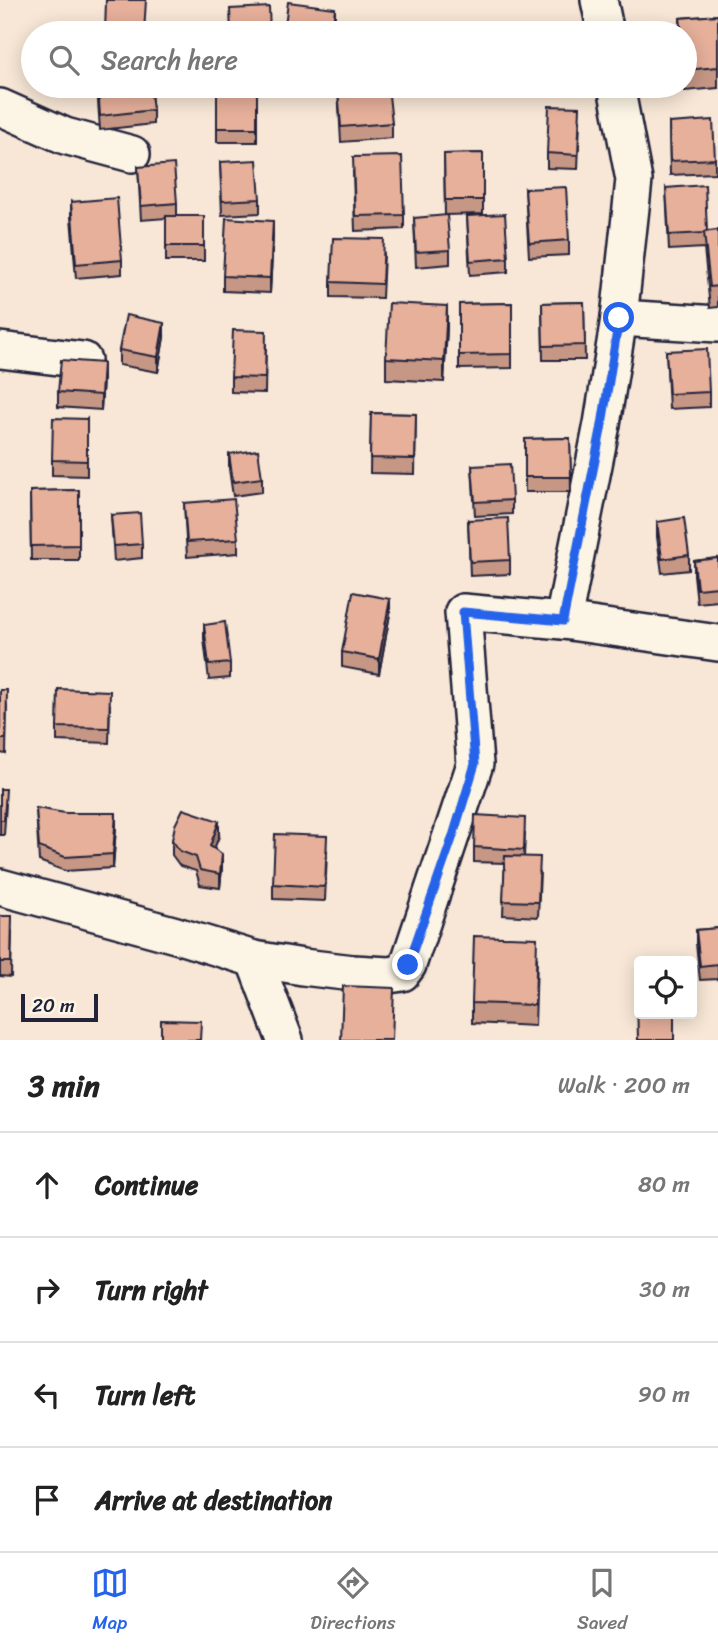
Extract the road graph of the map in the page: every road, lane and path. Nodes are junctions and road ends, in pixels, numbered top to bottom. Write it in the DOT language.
graph roads {
  1 [pos="599,0"];
  2 [pos="603,21"];
  3 [pos="618,98"];
  4 [pos="0,107"];
  5 [pos="132,154"];
  6 [pos="619,318"];
  7 [pos="718,324"];
  8 [pos="0,350"];
  9 [pos="83,360"];
  10 [pos="563,621"];
  11 [pos="718,643"];
  12 [pos="0,887"];
  13 [pos="254,959"];
  14 [pos="285,1040"];
  1 -- 2 [label="street"];
  3 -- 6 [label="street"];
  4 -- 5 [label="street"];
  6 -- 7 [label="street"];
  6 -- 10 [label="street"];
  8 -- 9 [label="street"];
  10 -- 11 [label="street"];
  10 -- 13 [label="street"];
  12 -- 13 [label="street"];
  13 -- 14 [label="street"];
}
